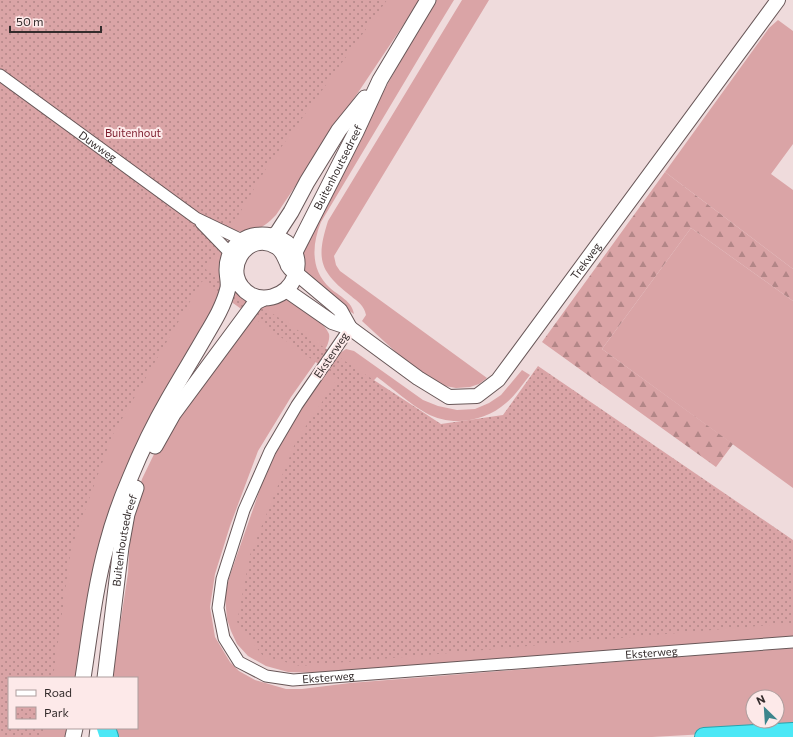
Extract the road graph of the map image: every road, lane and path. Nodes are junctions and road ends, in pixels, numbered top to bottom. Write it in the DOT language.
graph roads {
  1 [pos="428,0"];
  2 [pos="778,0"];
  3 [pos="0,75"];
  4 [pos="380,80"];
  5 [pos="196,218"];
  6 [pos="268,237"];
  7 [pos="242,240"];
  8 [pos="294,254"];
  9 [pos="234,258"];
  10 [pos="296,273"];
  11 [pos="233,281"];
  12 [pos="286,290"];
  13 [pos="262,299"];
  14 [pos="350,328"];
  15 [pos="144,458"];
  16 [pos="134,481"];
  17 [pos="793,642"];
  18 [pos="83,677"];
  19 [pos="105,677"];
  20 [pos="793,732"];
  21 [pos="704,737"];
  1 -- 4 [label="main road, Buitenhoutsedreef"];
  2 -- 14 [label="street, Trekweg"];
  3 -- 5 [label="street, Duwweg"];
  4 -- 6 [label="main road, Buitenhoutsedreef"];
  4 -- 8 [label="main road, Buitenhoutsedreef"];
  5 -- 7 [label="street, Duwweg"];
  5 -- 9 [label="street, Duwweg"];
  6 -- 7 [label="main road"];
  6 -- 8 [label="main road"];
  6 -- 9 [label="main road"];
  6 -- 10 [label="main road"];
  7 -- 9 [label="main road"];
  8 -- 10 [label="main road"];
  9 -- 11 [label="main road"];
  10 -- 12 [label="main road"];
  10 -- 14 [label="street, Trekweg"];
  11 -- 13 [label="main road"];
  11 -- 15 [label="main road, Buitenhoutsedreef"];
  12 -- 13 [label="main road"];
  12 -- 14 [label="street, Trekweg"];
  13 -- 15 [label="main road, Buitenhoutsedreef"];
  14 -- 17 [label="street, Eksterweg"];
  15 -- 16 [label="main road, Buitenhoutsedreef"];
  16 -- 18 [label="main road, Buitenhoutsedreef"];
  16 -- 19 [label="main road, Buitenhoutsedreef"];
  20 -- 21 [label="highway"];
}
